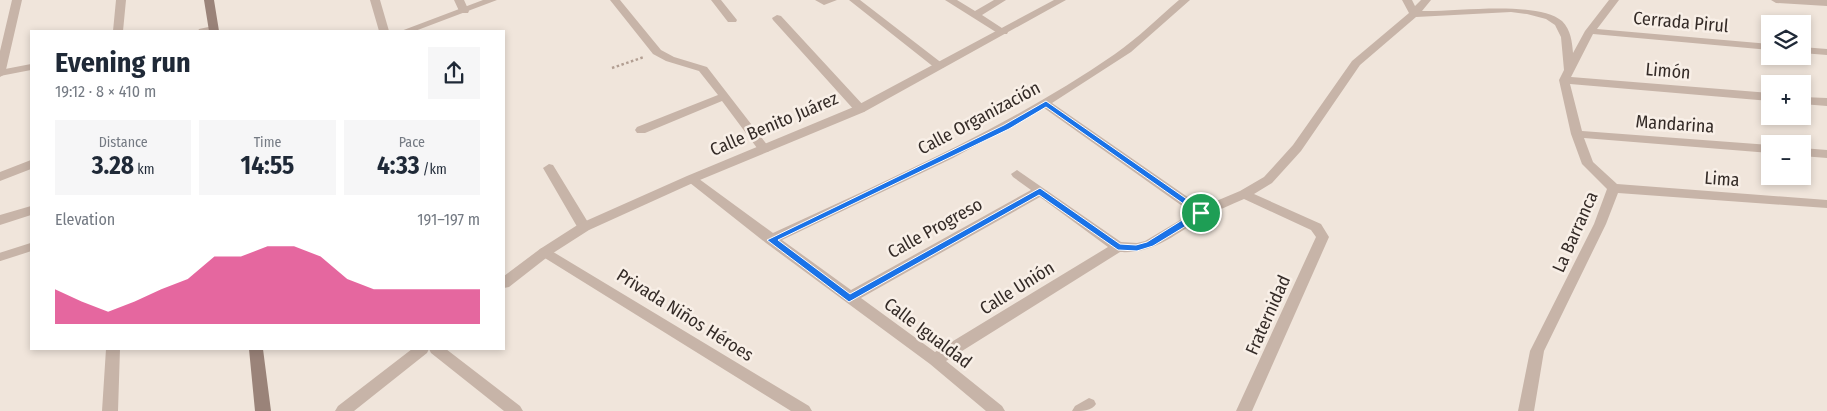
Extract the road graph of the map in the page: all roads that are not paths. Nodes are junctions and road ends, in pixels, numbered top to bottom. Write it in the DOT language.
graph roads {
  1 [pos="17,0"];
  2 [pos="121,0"];
  3 [pos="210,0"];
  4 [pos="375,0"];
  5 [pos="459,0"];
  6 [pos="492,0"];
  7 [pos="616,0"];
  8 [pos="716,0"];
  9 [pos="820,0"];
  10 [pos="832,0"];
  11 [pos="854,0"];
  12 [pos="950,0"];
  13 [pos="1001,0"];
  14 [pos="1059,0"];
  15 [pos="1185,0"];
  16 [pos="1407,0"];
  17 [pos="1426,0"];
  18 [pos="1614,0"];
  19 [pos="1776,0"];
  20 [pos="1827,3"];
  21 [pos="464,11"];
  22 [pos="1414,14"];
  23 [pos="974,15"];
  24 [pos="777,18"];
  25 [pos="732,20"];
  26 [pos="118,30"];
  27 [pos="210,30"];
  28 [pos="384,30"];
  29 [pos="409,30"];
  30 [pos="1590,31"];
  31 [pos="1003,32"];
  32 [pos="1761,46"];
  33 [pos="1811,51"];
  34 [pos="1827,52"];
  35 [pos="938,66"];
  36 [pos="30,67"];
  37 [pos="0,73"];
  38 [pos="1566,75"];
  39 [pos="725,96"];
  40 [pos="1761,96"];
  41 [pos="1811,101"];
  42 [pos="1827,102"];
  43 [pos="1046,104"];
  44 [pos="860,109"];
  45 [pos="641,130"];
  46 [pos="1576,134"];
  47 [pos="764,148"];
  48 [pos="1761,148"];
  49 [pos="1811,153"];
  50 [pos="1827,154"];
  51 [pos="30,164"];
  52 [pos="549,168"];
  53 [pos="1017,174"];
  54 [pos="0,177"];
  55 [pos="691,179"];
  56 [pos="1614,188"];
  57 [pos="1040,191"];
  58 [pos="1244,194"];
  59 [pos="1827,204"];
  60 [pos="30,210"];
  61 [pos="1201,213"];
  62 [pos="1,223"];
  63 [pos="584,227"];
  64 [pos="771,240"];
  65 [pos="30,246"];
  66 [pos="1118,247"];
  67 [pos="545,252"];
  68 [pos="0,257"];
  69 [pos="505,282"];
  70 [pos="849,298"];
  71 [pos="113,350"];
  72 [pos="256,350"];
  73 [pos="421,350"];
  74 [pos="437,350"];
  75 [pos="935,360"];
  76 [pos="110,411"];
  77 [pos="263,411"];
  78 [pos="342,411"];
  79 [pos="515,411"];
  80 [pos="804,411"];
  81 [pos="997,411"];
  82 [pos="1244,411"];
  83 [pos="1526,411"];
  1 -- 37 [label="street"];
  2 -- 26 [label="street"];
  3 -- 27 [label="main road"];
  4 -- 28 [label="street"];
  5 -- 21 [label="street"];
  6 -- 21 [label="street"];
  7 -- 39 [label="street"];
  8 -- 25 [label="street"];
  9 -- 10 [label="street"];
  11 -- 35 [label="street"];
  12 -- 23 [label="street"];
  13 -- 23 [label="street"];
  14 -- 31 [label="street, Calle Benito Juárez"];
  15 -- 43 [label="street, Calle Organización"];
  16 -- 22 [label="street"];
  17 -- 22 [label="street"];
  18 -- 30 [label="street"];
  19 -- 20 [label="street"];
  21 -- 29 [label="street"];
  22 -- 38 [label="street, La Barranca"];
  22 -- 58 [label="street"];
  23 -- 31 [label="street"];
  24 -- 44 [label="street"];
  30 -- 32 [label="street, Cerrada Pirul"];
  30 -- 38 [label="street"];
  31 -- 35 [label="street, Calle Benito Juárez"];
  33 -- 34 [label="street"];
  35 -- 44 [label="street, Calle Benito Juárez"];
  36 -- 37 [label="street"];
  38 -- 40 [label="street, Limón"];
  38 -- 46 [label="street, La Barranca"];
  39 -- 45 [label="street"];
  39 -- 47 [label="street"];
  41 -- 42 [label="street"];
  43 -- 61 [label="street"];
  43 -- 64 [label="street, Calle Organización"];
  44 -- 47 [label="street, Calle Benito Juárez"];
  46 -- 48 [label="street, Mandarina"];
  46 -- 56 [label="street, La Barranca"];
  47 -- 55 [label="street, Calle Benito Juárez"];
  49 -- 50 [label="street"];
  51 -- 54 [label="street"];
  52 -- 63 [label="street"];
  53 -- 57 [label="street"];
  55 -- 63 [label="street, Calle Benito Juárez"];
  55 -- 64 [label="street, Calle Igualdad"];
  56 -- 59 [label="street, Lima"];
  56 -- 83 [label="street, La Barranca"];
  57 -- 66 [label="street"];
  57 -- 70 [label="street, Calle Progreso"];
  58 -- 61 [label="street"];
  58 -- 82 [label="street, Fraternidad"];
  60 -- 62 [label="street"];
  61 -- 66 [label="street"];
  63 -- 67 [label="street, Calle Benito Juárez"];
  64 -- 70 [label="street, Calle Igualdad"];
  65 -- 68 [label="lane"];
  66 -- 75 [label="street, Calle Unión"];
  67 -- 69 [label="street, Calle Benito Juárez"];
  67 -- 80 [label="street, Privada Niños Héroes"];
  70 -- 75 [label="street, Calle Igualdad"];
  71 -- 76 [label="street"];
  72 -- 77 [label="main road"];
  73 -- 78 [label="street"];
  74 -- 79 [label="street"];
  75 -- 81 [label="street, Calle Igualdad"];
}
